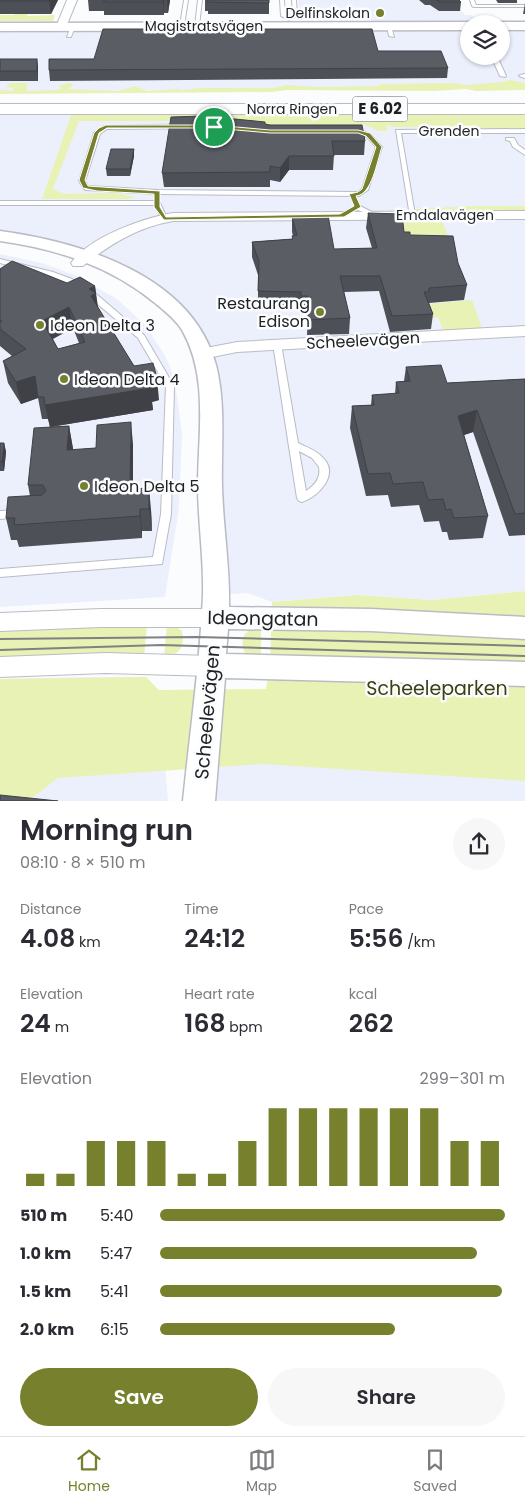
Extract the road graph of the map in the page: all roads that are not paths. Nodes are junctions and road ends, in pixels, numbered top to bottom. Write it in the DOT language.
graph roads {
  1 [pos="72,0"];
  2 [pos="186,0"];
  3 [pos="200,0"];
  4 [pos="282,0"];
  5 [pos="294,0"];
  6 [pos="472,0"];
  7 [pos="525,6"];
  8 [pos="289,22"];
  9 [pos="182,26"];
  10 [pos="197,26"];
  11 [pos="510,26"];
  12 [pos="525,26"];
  13 [pos="0,27"];
  14 [pos="460,27"];
  15 [pos="67,30"];
  16 [pos="498,65"];
  17 [pos="503,76"];
  18 [pos="525,100"];
  19 [pos="0,101"];
  20 [pos="0,109"];
  21 [pos="235,109"];
  22 [pos="525,109"];
  23 [pos="0,115"];
  24 [pos="525,131"];
  25 [pos="508,139"];
  26 [pos="525,153"];
  27 [pos="158,192"];
  28 [pos="352,194"];
  29 [pos="0,203"];
  30 [pos="156,203"];
  31 [pos="358,207"];
  32 [pos="412,215"];
  33 [pos="525,215"];
  34 [pos="342,216"];
  35 [pos="374,216"];
  36 [pos="164,218"];
  37 [pos="0,236"];
  38 [pos="0,244"];
  39 [pos="82,259"];
  40 [pos="0,261"];
  41 [pos="525,332"];
  42 [pos="277,344"];
  43 [pos="202,354"];
  44 [pos="293,445"];
  45 [pos="26,514"];
  46 [pos="0,515"];
  47 [pos="0,573"];
  48 [pos="214,618"];
  49 [pos="0,622"];
  50 [pos="525,628"];
  51 [pos="212,666"];
  52 [pos="0,667"];
  53 [pos="525,674"];
  54 [pos="200,801"];
  1 -- 15 [label="street"];
  2 -- 9 [label="lane"];
  3 -- 10 [label="lane"];
  4 -- 8 [label="lane"];
  5 -- 8 [label="lane"];
  6 -- 7 [label="lane"];
  8 -- 10 [label="street, Magistratsvägen"];
  8 -- 14 [label="street, Magistratsvägen"];
  9 -- 10 [label="street, Magistratsvägen"];
  9 -- 15 [label="street, Magistratsvägen"];
  11 -- 12 [label="street"];
  13 -- 15 [label="street, Magistratsvägen"];
  16 -- 17 [label="lane"];
  18 -- 19 [label="main road, Norra Ringen / E 6.02"];
  20 -- 21 [label="main road, Norra Ringen / E 6.02"];
  21 -- 22 [label="main road, Norra Ringen / E 6.02"];
  21 -- 23 [label="main road"];
  24 -- 32 [label="lane, Grenden"];
  25 -- 26 [label="lane"];
  27 -- 28 [label="lane"];
  27 -- 28 [label="lane"];
  27 -- 30 [label="lane"];
  28 -- 31 [label="lane"];
  29 -- 30 [label="lane"];
  30 -- 36 [label="lane"];
  31 -- 34 [label="lane"];
  31 -- 35 [label="lane"];
  32 -- 33 [label="street, Emdalavägen"];
  32 -- 35 [label="street, Emdalavägen"];
  34 -- 35 [label="street, Emdalavägen"];
  34 -- 36 [label="street, Emdalavägen"];
  36 -- 39 [label="street, Emdalavägen"];
  37 -- 39 [label="street"];
  38 -- 39 [label="street"];
  39 -- 43 [label="street"];
  40 -- 47 [label="lane"];
  41 -- 42 [label="street, Scheelevägen"];
  42 -- 43 [label="street, Scheelevägen"];
  42 -- 44 [label="lane"];
  43 -- 48 [label="street, Scheelevägen"];
  44 -- 44 [label="lane"];
  45 -- 46 [label="lane"];
  48 -- 49 [label="street, Ideongatan"];
  48 -- 50 [label="street, Ideongatan"];
  48 -- 51 [label="street, Scheelevägen"];
  51 -- 52 [label="street"];
  51 -- 53 [label="street"];
  51 -- 54 [label="street, Scheelevägen"];
}
